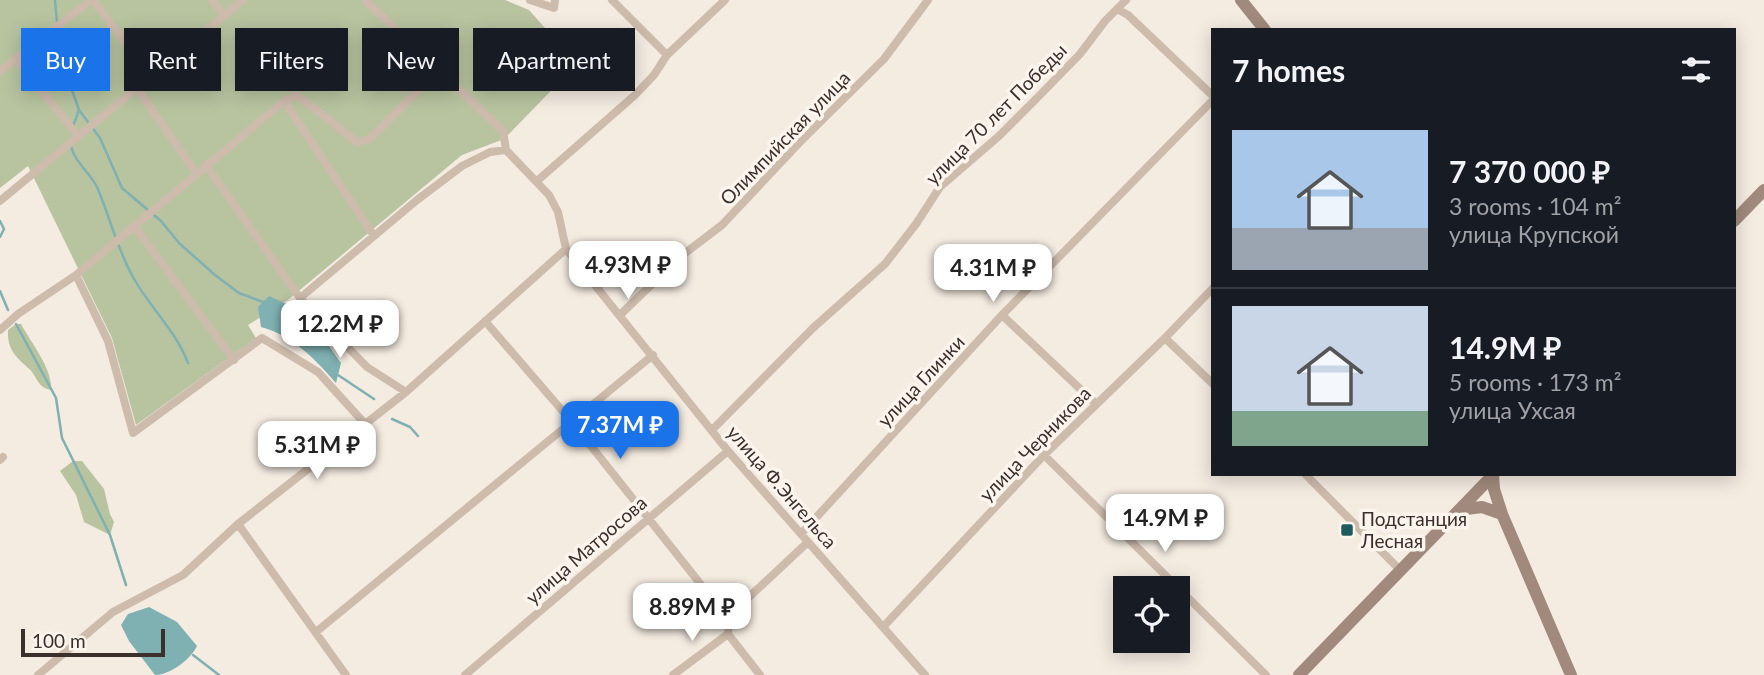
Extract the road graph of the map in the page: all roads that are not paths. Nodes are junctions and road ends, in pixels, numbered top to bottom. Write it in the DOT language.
graph roads {
  1 [pos="92,0"];
  2 [pos="212,0"];
  3 [pos="243,0"];
  4 [pos="365,0"];
  5 [pos="530,0"];
  6 [pos="555,0"];
  7 [pos="612,0"];
  8 [pos="724,0"];
  9 [pos="928,0"];
  10 [pos="1126,0"];
  11 [pos="1241,0"];
  12 [pos="1117,9"];
  13 [pos="224,15"];
  14 [pos="208,28"];
  15 [pos="394,28"];
  16 [pos="1263,28"];
  17 [pos="124,41"];
  18 [pos="667,55"];
  19 [pos="16,59"];
  20 [pos="0,71"];
  21 [pos="459,90"];
  22 [pos="133,91"];
  23 [pos="139,91"];
  24 [pos="417,91"];
  25 [pos="1211,96"];
  26 [pos="1211,100"];
  27 [pos="284,101"];
  28 [pos="78,136"];
  29 [pos="506,150"];
  30 [pos="206,165"];
  31 [pos="196,173"];
  32 [pos="537,181"];
  33 [pos="1764,190"];
  34 [pos="0,201"];
  35 [pos="1736,219"];
  36 [pos="134,226"];
  37 [pos="374,236"];
  38 [pos="566,249"];
  39 [pos="76,275"];
  40 [pos="1211,290"];
  41 [pos="300,298"];
  42 [pos="621,314"];
  43 [pos="1002,316"];
  44 [pos="485,321"];
  45 [pos="0,330"];
  46 [pos="1165,338"];
  47 [pos="653,355"];
  48 [pos="234,359"];
  49 [pos="1211,382"];
  50 [pos="406,392"];
  51 [pos="1096,403"];
  52 [pos="572,422"];
  53 [pos="366,425"];
  54 [pos="712,430"];
  55 [pos="728,450"];
  56 [pos="1044,455"];
  57 [pos="1306,476"];
  58 [pos="1492,476"];
  59 [pos="1493,476"];
  60 [pos="1458,510"];
  61 [pos="1502,514"];
  62 [pos="647,518"];
  63 [pos="238,524"];
  64 [pos="801,534"];
  65 [pos="808,542"];
  66 [pos="1400,570"];
  67 [pos="729,620"];
  68 [pos="884,626"];
  69 [pos="316,632"];
  70 [pos="728,634"];
  71 [pos="38,675"];
  72 [pos="346,675"];
  73 [pos="465,675"];
  74 [pos="673,675"];
  75 [pos="760,675"];
  76 [pos="925,675"];
  77 [pos="1266,675"];
  78 [pos="1299,675"];
  79 [pos="1571,675"];
  1 -- 17 [label="street"];
  1 -- 19 [label="street"];
  2 -- 13 [label="street"];
  3 -- 13 [label="street"];
  4 -- 15 [label="street, улица Ф.Энгельса"];
  5 -- 6 [label="street"];
  7 -- 18 [label="street"];
  8 -- 18 [label="street"];
  9 -- 42 [label="street, Олимпийская улица"];
  10 -- 12 [label="street, улица 70 лет Победы"];
  11 -- 16 [label="street"];
  12 -- 25 [label="street"];
  12 -- 54 [label="street, улица 70 лет Победы"];
  13 -- 14 [label="street"];
  18 -- 32 [label="street"];
  19 -- 20 [label="street"];
  19 -- 28 [label="street"];
  21 -- 29 [label="street, улица Ф.Энгельса"];
  22 -- 28 [label="street"];
  23 -- 31 [label="street"];
  24 -- 27 [label="street"];
  26 -- 43 [label="street, улица Глинки"];
  27 -- 30 [label="street"];
  27 -- 37 [label="street"];
  28 -- 34 [label="street"];
  29 -- 32 [label="street, улица Ф.Энгельса"];
  29 -- 37 [label="street"];
  30 -- 31 [label="street"];
  30 -- 41 [label="street"];
  31 -- 36 [label="street"];
  32 -- 38 [label="street, улица Ф.Энгельса"];
  33 -- 35 [label="street"];
  36 -- 39 [label="street"];
  36 -- 48 [label="street"];
  37 -- 41 [label="street"];
  38 -- 42 [label="street, улица Ф.Энгельса"];
  38 -- 44 [label="street"];
  39 -- 45 [label="street"];
  39 -- 48 [label="street"];
  40 -- 46 [label="street, улица Черникова"];
  41 -- 50 [label="street"];
  42 -- 47 [label="street, улица Ф.Энгельса"];
  43 -- 51 [label="street"];
  43 -- 64 [label="street, улица Глинки"];
  44 -- 50 [label="street"];
  44 -- 52 [label="street"];
  46 -- 49 [label="street"];
  46 -- 51 [label="street, улица Черникова"];
  47 -- 52 [label="street"];
  47 -- 54 [label="street, улица Ф.Энгельса"];
  48 -- 53 [label="street"];
  50 -- 53 [label="street"];
  51 -- 56 [label="street, улица Черникова"];
  52 -- 62 [label="street"];
  52 -- 69 [label="street"];
  53 -- 63 [label="street"];
  54 -- 55 [label="street, улица Ф.Энгельса"];
  55 -- 62 [label="street, улица Матросова"];
  55 -- 64 [label="street, улица Ф.Энгельса"];
  56 -- 68 [label="street, улица Черникова"];
  56 -- 77 [label="street"];
  57 -- 66 [label="street"];
  58 -- 60 [label="street"];
  59 -- 61 [label="street"];
  60 -- 61 [label="street"];
  60 -- 66 [label="street"];
  61 -- 79 [label="street"];
  62 -- 67 [label="street"];
  62 -- 73 [label="street, улица Матросова"];
  63 -- 69 [label="street"];
  63 -- 71 [label="street"];
  64 -- 65 [label="street, улица Ф.Энгельса"];
  65 -- 67 [label="street"];
  65 -- 68 [label="street, улица Ф.Энгельса"];
  66 -- 78 [label="street"];
  67 -- 70 [label="street"];
  68 -- 76 [label="street, улица Ф.Энгельса"];
  69 -- 72 [label="street"];
  70 -- 74 [label="street"];
  70 -- 75 [label="street"];
}
